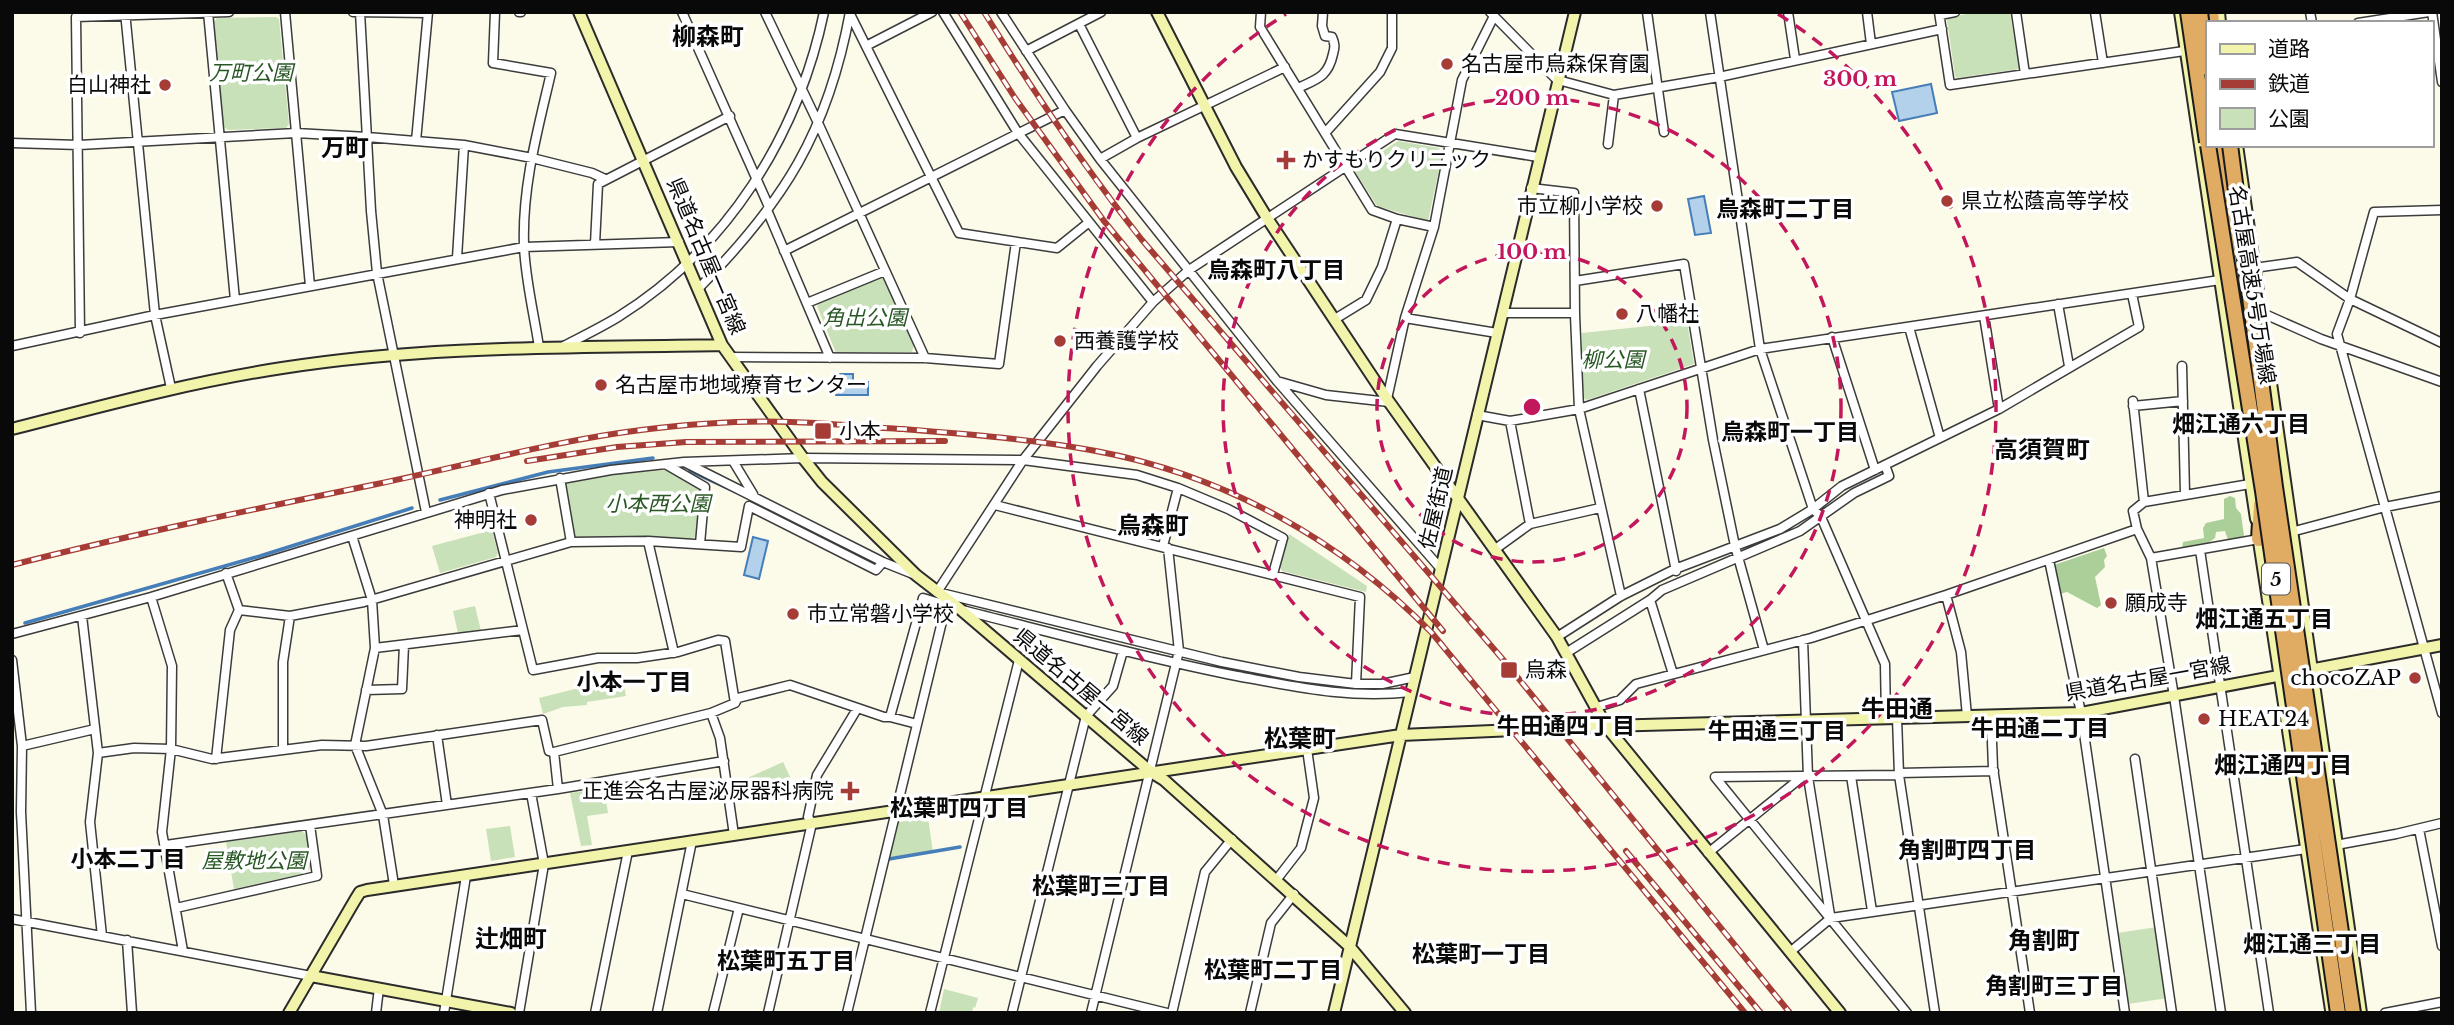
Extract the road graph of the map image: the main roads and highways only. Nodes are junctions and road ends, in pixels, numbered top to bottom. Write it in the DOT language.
graph roads {
  1 [pos="2188,12"];
  2 [pos="2200,12"];
  3 [pos="2206,60"];
  4 [pos="2206,131"];
  5 [pos="2208,147"];
  6 [pos="2218,147"];
  7 [pos="2230,147"];
  8 [pos="2259,539"];
  9 [pos="2338,1013"];
  10 [pos="2353,1013"];
  1 -- 4 [label="highway, 名古屋高速5号万場線 / 5, bridge"];
  2 -- 3 [label="highway, bridge"];
  5 -- 9 [label="highway, 名古屋高速5号万場線 / 5, bridge"];
  6 -- 8 [label="highway"];
  7 -- 10 [label="highway, 名古屋高速5号万場線 / 5, bridge"];
}
